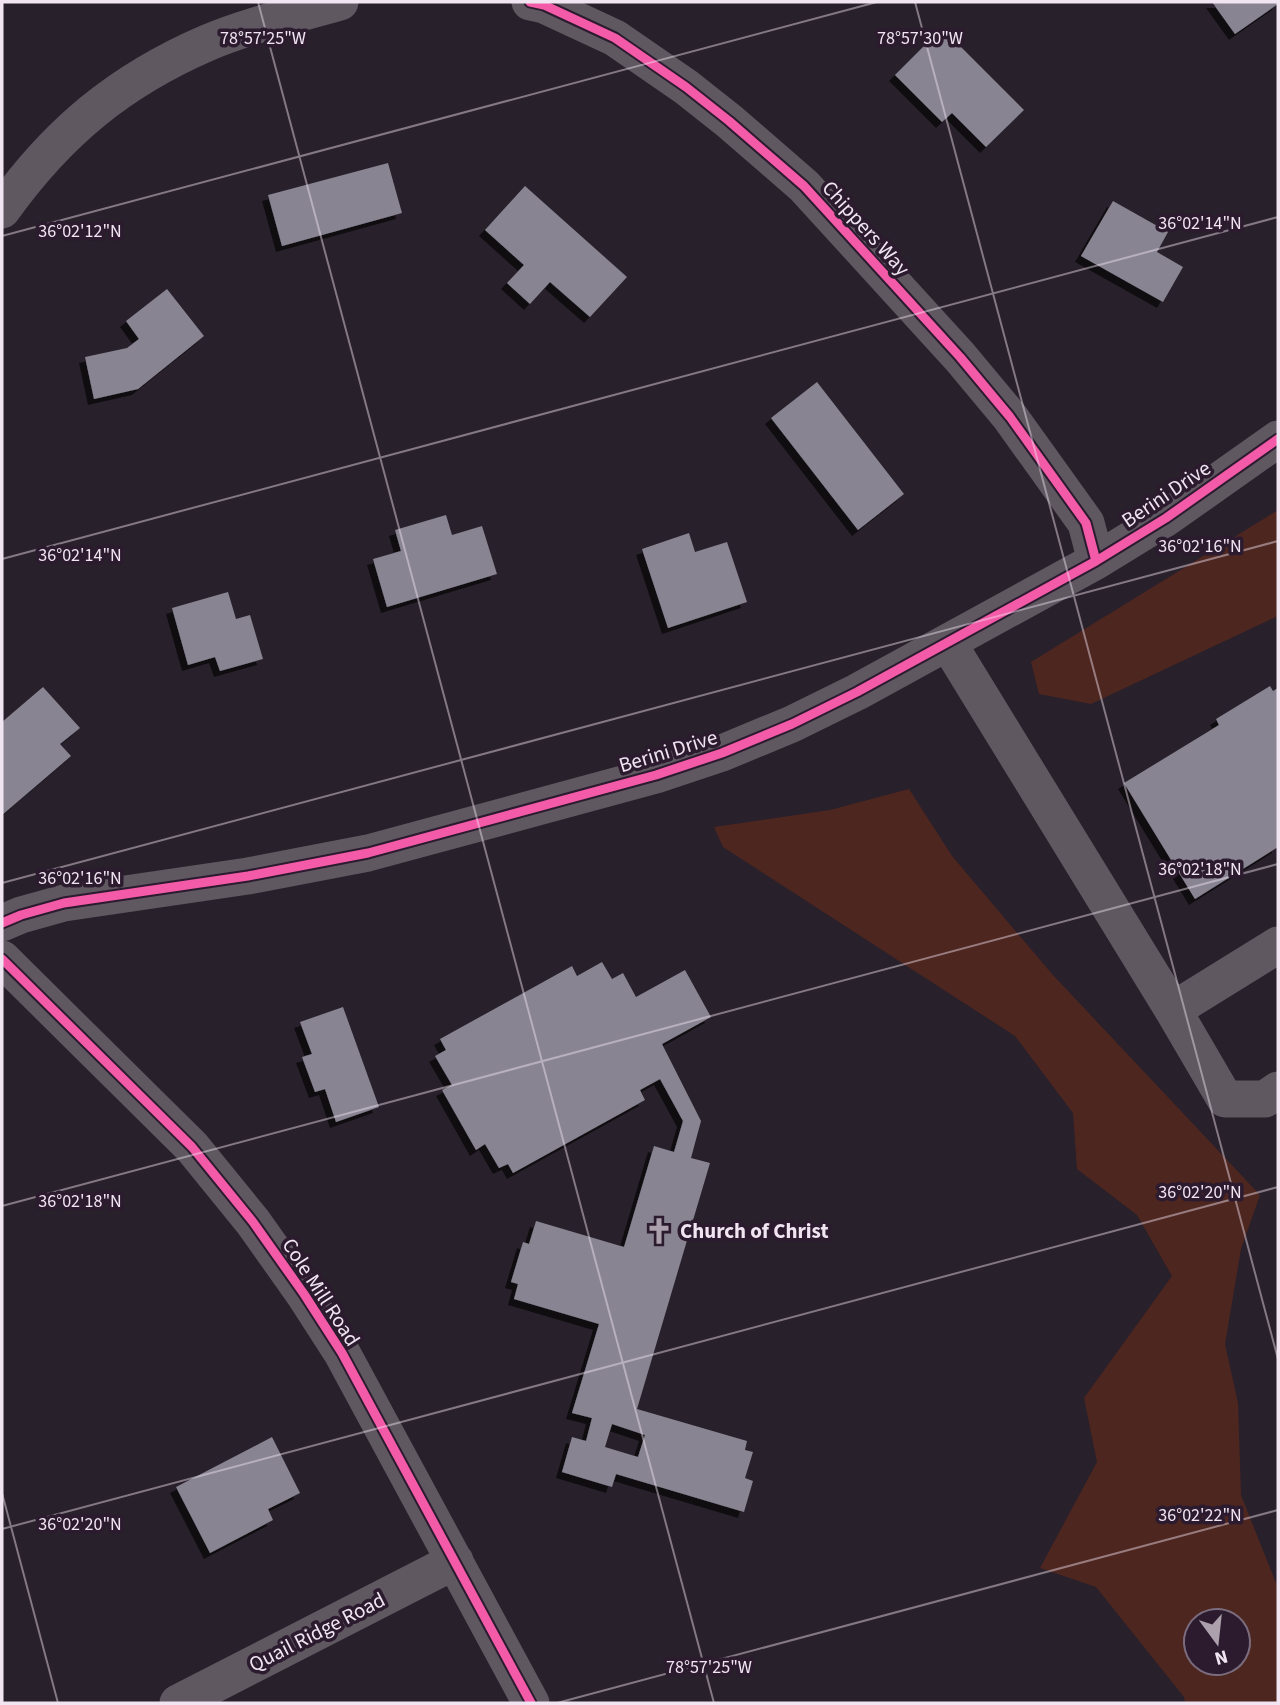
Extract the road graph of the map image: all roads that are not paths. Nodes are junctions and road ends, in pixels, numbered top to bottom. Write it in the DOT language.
graph roads {
  1 [pos="340,2"];
  2 [pos="530,2"];
  3 [pos="2,210"];
  4 [pos="1278,439"];
  5 [pos="1096,561"];
  6 [pos="948,643"];
  7 [pos="2,923"];
  8 [pos="1278,945"];
  9 [pos="2,959"];
  10 [pos="1173,1010"];
  11 [pos="1278,1090"];
  12 [pos="455,1561"];
  13 [pos="178,1703"];
  14 [pos="531,1703"];
  1 -- 3 [label="street"];
  2 -- 5 [label="street, Chippers Way"];
  4 -- 5 [label="street, Berini Drive"];
  5 -- 6 [label="street, Berini Drive"];
  6 -- 7 [label="street, Berini Drive"];
  6 -- 10 [label="street"];
  8 -- 10 [label="street"];
  9 -- 12 [label="street, Cole Mill Road"];
  10 -- 11 [label="street"];
  12 -- 13 [label="street, Quail Ridge Road"];
  12 -- 14 [label="street, Cole Mill Road"];
}
